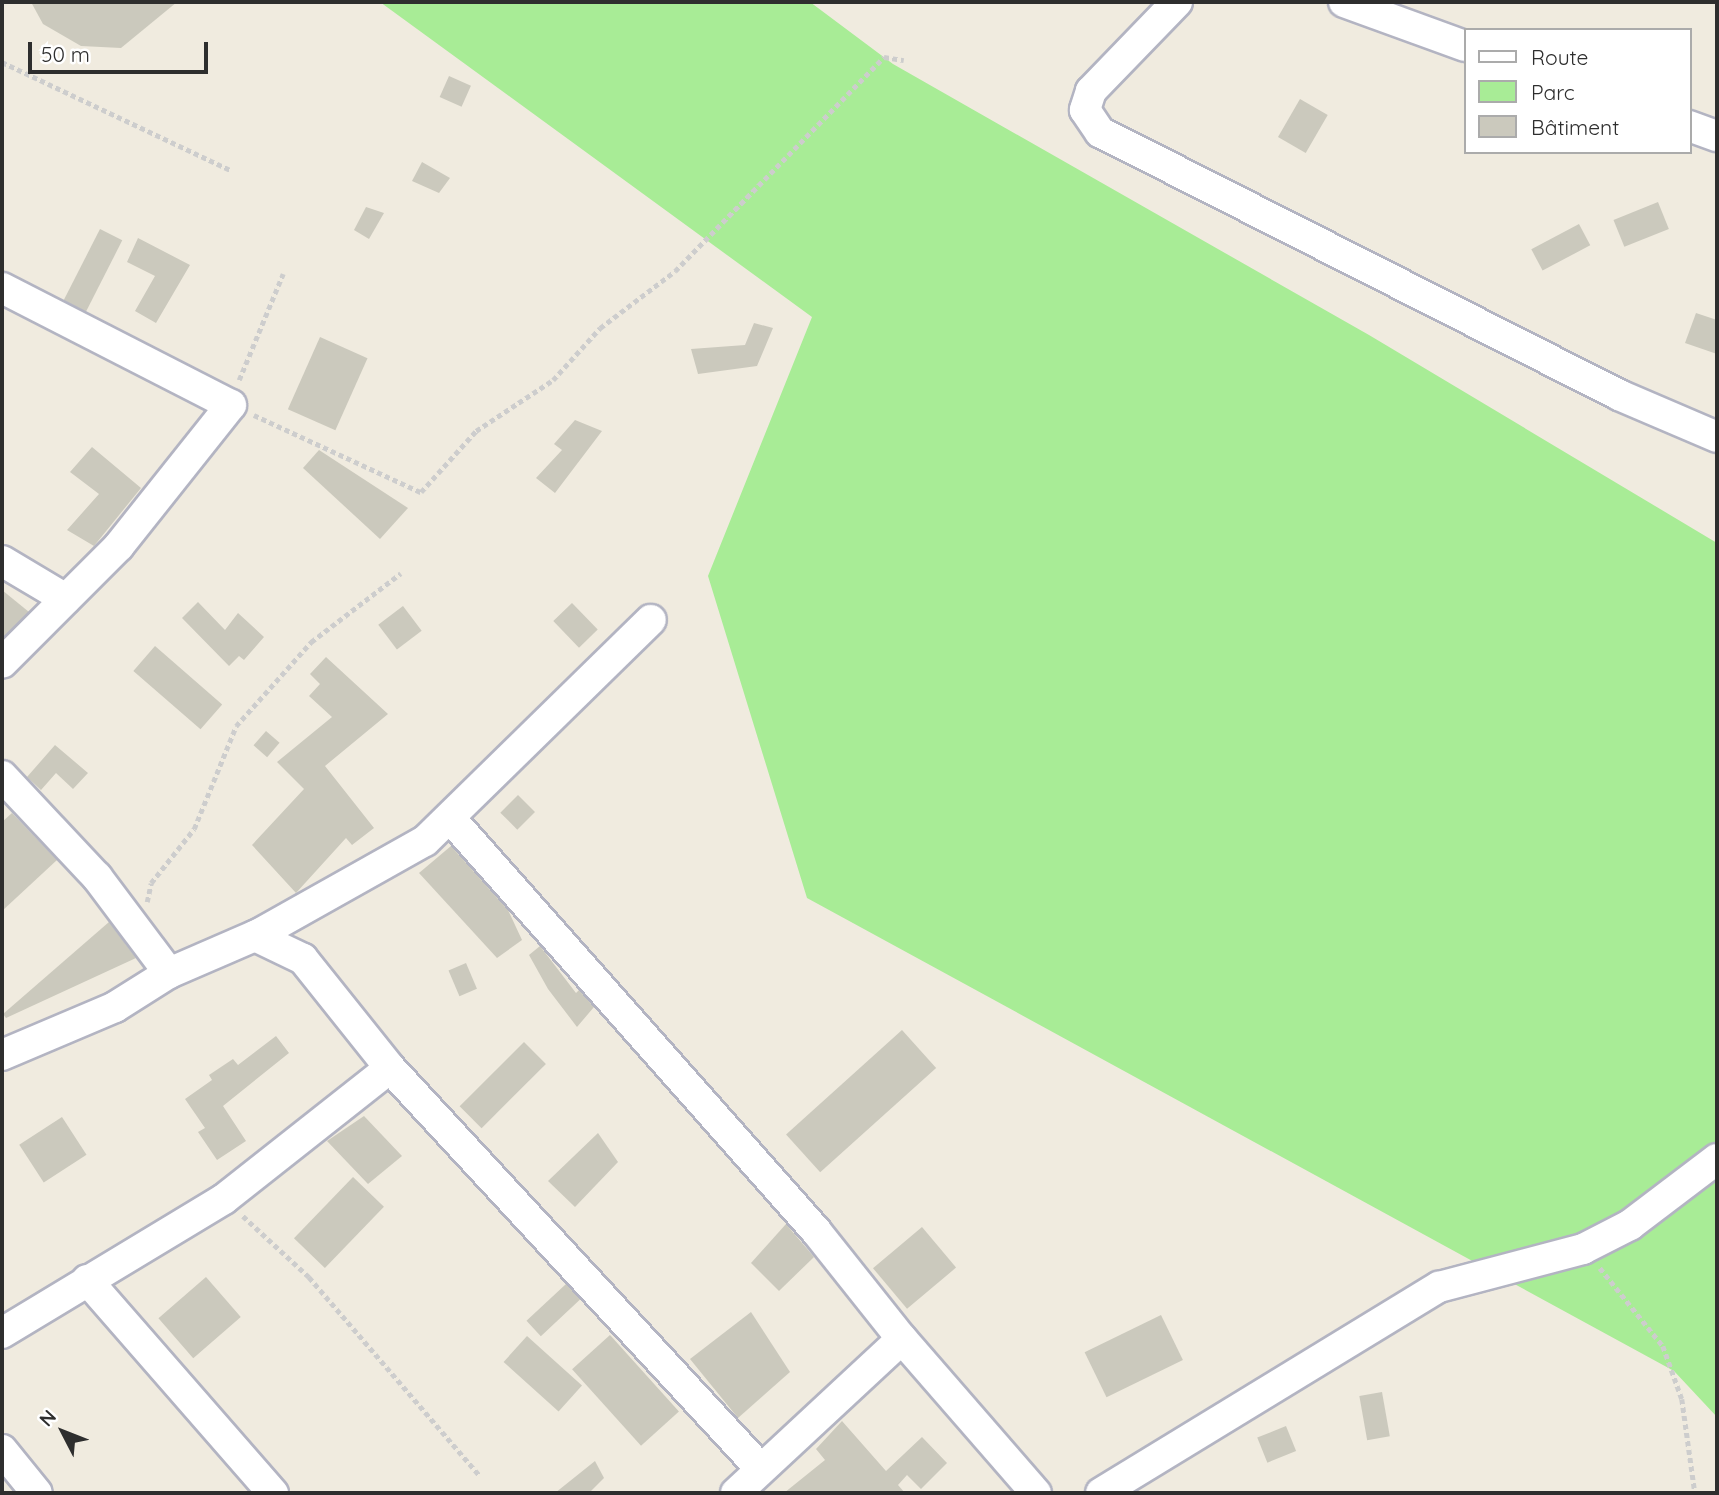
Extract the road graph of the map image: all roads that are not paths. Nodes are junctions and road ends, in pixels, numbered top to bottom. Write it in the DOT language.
graph roads {
  1 [pos="1177,2"];
  2 [pos="1344,2"];
  3 [pos="1464,46"];
  4 [pos="1691,127"];
  5 [pos="1717,136"];
  6 [pos="2,288"];
  7 [pos="1717,437"];
  8 [pos="2,561"];
  9 [pos="66,599"];
  10 [pos="651,620"];
  11 [pos="2,663"];
  12 [pos="2,776"];
  13 [pos="450,818"];
  14 [pos="304,909"];
  15 [pos="255,936"];
  16 [pos="303,959"];
  17 [pos="169,973"];
  18 [pos="2,1055"];
  19 [pos="390,1068"];
  20 [pos="1717,1160"];
  21 [pos="87,1280"];
  22 [pos="2,1333"];
  23 [pos="902,1339"];
  24 [pos="2,1450"];
  25 [pos="761,1469"];
  26 [pos="1111,1491"];
  27 [pos="37,1493"];
  28 [pos="273,1493"];
  29 [pos="736,1493"];
  30 [pos="1036,1493"];
  1 -- 7 [label="street"];
  2 -- 3 [label="street"];
  4 -- 5 [label="street"];
  6 -- 9 [label="street"];
  8 -- 9 [label="street"];
  9 -- 11 [label="street"];
  10 -- 13 [label="street"];
  12 -- 17 [label="street"];
  13 -- 14 [label="street"];
  13 -- 23 [label="street"];
  14 -- 15 [label="street"];
  14 -- 16 [label="street"];
  15 -- 16 [label="street"];
  15 -- 17 [label="street"];
  16 -- 19 [label="street"];
  17 -- 18 [label="street"];
  19 -- 21 [label="street"];
  19 -- 25 [label="street"];
  20 -- 26 [label="street"];
  21 -- 22 [label="street"];
  21 -- 28 [label="street"];
  23 -- 25 [label="street"];
  23 -- 30 [label="street"];
  24 -- 27 [label="street"];
  25 -- 29 [label="street"];
}
